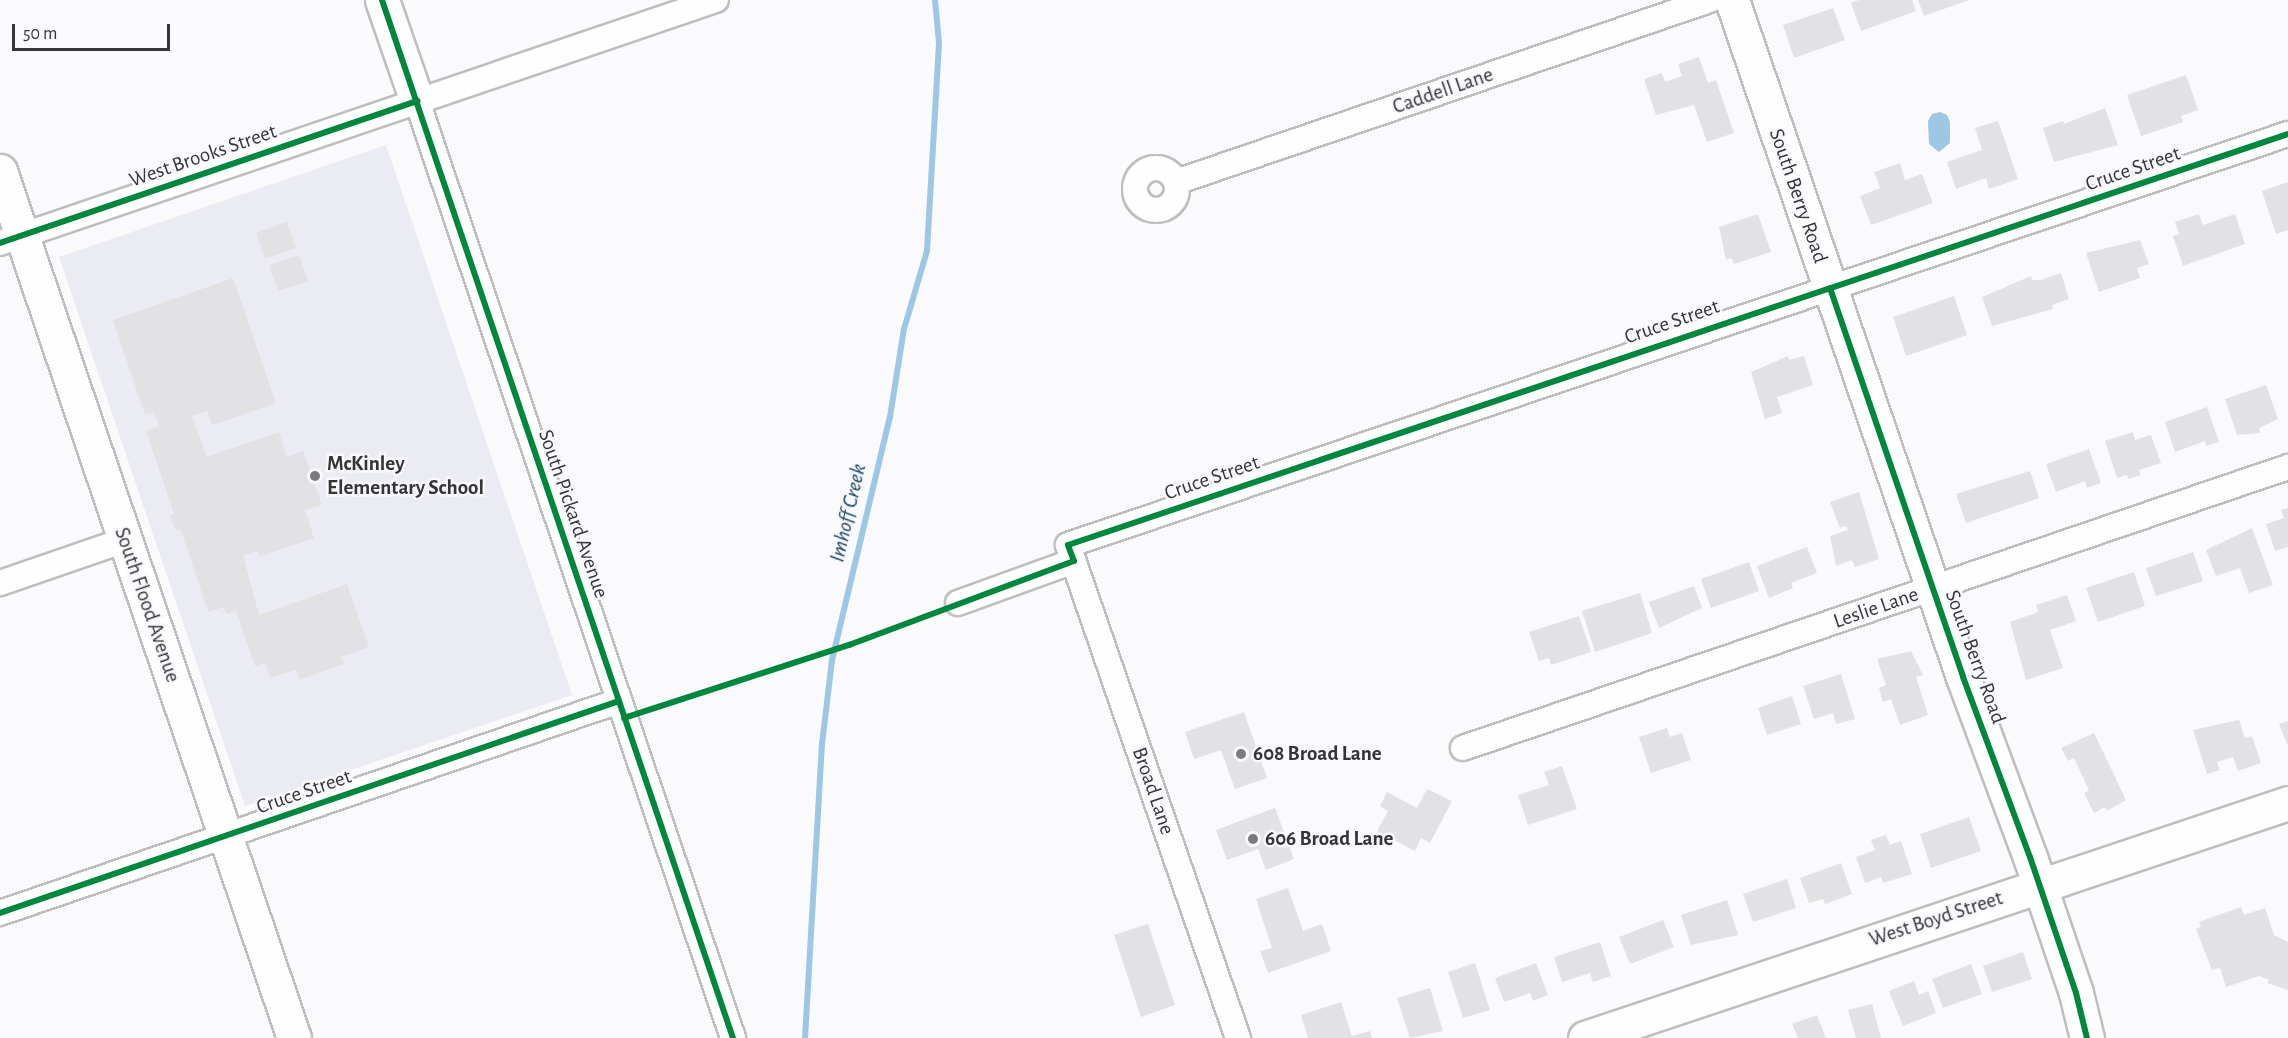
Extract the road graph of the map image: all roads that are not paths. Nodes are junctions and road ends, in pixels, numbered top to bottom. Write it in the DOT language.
graph roads {
  1 [pos="382,0"];
  2 [pos="716,0"];
  3 [pos="1710,0"];
  4 [pos="1732,0"];
  5 [pos="417,101"];
  6 [pos="2288,134"];
  7 [pos="0,171"];
  8 [pos="1176,182"];
  9 [pos="11,239"];
  10 [pos="1830,288"];
  11 [pos="2288,467"];
  12 [pos="125,540"];
  13 [pos="1071,553"];
  14 [pos="0,582"];
  15 [pos="1933,589"];
  16 [pos="958,603"];
  17 [pos="619,701"];
  18 [pos="1463,748"];
  19 [pos="2288,803"];
  20 [pos="226,836"];
  21 [pos="2039,885"];
  22 [pos="0,913"];
  23 [pos="294,1038"];
  24 [pos="733,1038"];
  25 [pos="1238,1038"];
  26 [pos="1585,1038"];
  27 [pos="2087,1038"];
  1 -- 5 [label="street, South Pickard Avenue"];
  2 -- 5 [label="street, West Brooks Street"];
  3 -- 8 [label="street, Caddell Lane"];
  4 -- 10 [label="street, South Berry Road"];
  5 -- 9 [label="street, West Brooks Street"];
  5 -- 17 [label="street, South Pickard Avenue"];
  6 -- 10 [label="street, Cruce Street"];
  7 -- 9 [label="street, South Flood Avenue"];
  9 -- 12 [label="street, South Flood Avenue"];
  10 -- 13 [label="street, Cruce Street"];
  10 -- 15 [label="street, South Berry Road"];
  11 -- 15 [label="street, Leslie Lane"];
  12 -- 14 [label="street"];
  12 -- 20 [label="street, South Flood Avenue"];
  13 -- 16 [label="street, Cruce Street"];
  13 -- 25 [label="street, Broad Lane"];
  15 -- 18 [label="street, Leslie Lane"];
  15 -- 21 [label="street, South Berry Road"];
  17 -- 20 [label="street, Cruce Street"];
  17 -- 24 [label="street, South Pickard Avenue"];
  19 -- 21 [label="street, West Boyd Street"];
  20 -- 22 [label="street, Cruce Street"];
  20 -- 23 [label="street, South Flood Avenue"];
  21 -- 26 [label="street, West Boyd Street"];
  21 -- 27 [label="street, South Berry Road"];
}
